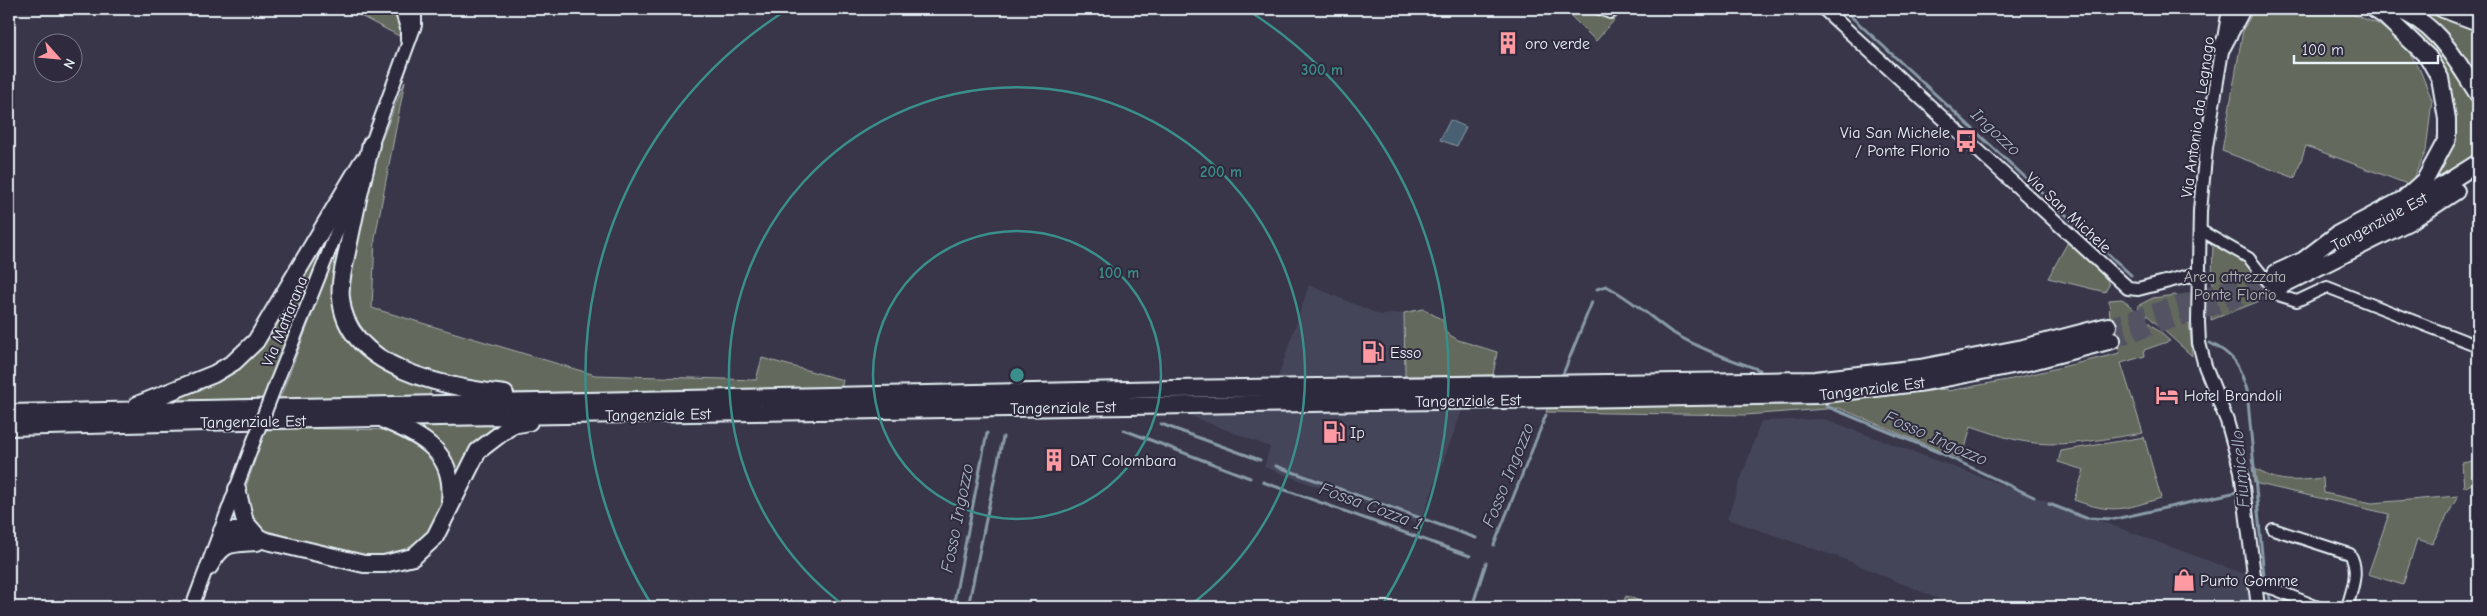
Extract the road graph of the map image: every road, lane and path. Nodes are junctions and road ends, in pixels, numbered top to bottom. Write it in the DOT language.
graph roads {
  1 [pos="409,9"];
  2 [pos="1599,9"];
  3 [pos="1614,9"];
  4 [pos="1824,9"];
  5 [pos="2229,9"];
  6 [pos="2242,9"];
  7 [pos="2374,9"];
  8 [pos="2395,9"];
  9 [pos="2443,9"];
  10 [pos="2478,22"];
  11 [pos="2222,47"];
  12 [pos="2478,94"];
  13 [pos="371,144"];
  14 [pos="2478,163"];
  15 [pos="2478,177"];
  16 [pos="2200,230"];
  17 [pos="2304,260"];
  18 [pos="2200,273"];
  19 [pos="2478,346"];
  20 [pos="569,401"];
  21 [pos="126,410"];
  22 [pos="9,412"];
  23 [pos="600,415"];
  24 [pos="379,419"];
  25 [pos="9,427"];
  26 [pos="237,489"];
  27 [pos="449,508"];
  28 [pos="2273,529"];
  29 [pos="222,531"];
  30 [pos="267,541"];
  31 [pos="236,542"];
  32 [pos="208,567"];
  33 [pos="2259,586"];
  34 [pos="192,607"];
  35 [pos="2258,607"];
  36 [pos="2318,607"];
  37 [pos="2347,607"];
  1 -- 13 [label="street, Via Mattarana"];
  2 -- 3 [label="street"];
  4 -- 18 [label="street, Via San Michele"];
  5 -- 11 [label="street, Via Antonio da Legnago"];
  6 -- 11 [label="highway"];
  7 -- 17 [label="highway"];
  8 -- 12 [label="highway"];
  9 -- 10 [label="highway"];
  11 -- 16 [label="street, Via Antonio da Legnago"];
  13 -- 20 [label="highway"];
  13 -- 21 [label="highway"];
  13 -- 26 [label="street, Via Mattarana, bridge"];
  14 -- 17 [label="highway, Tangenziale Est"];
  15 -- 17 [label="highway, Tangenziale Est"];
  16 -- 18 [label="street, Via Antonio da Legnago"];
  16 -- 19 [label="street"];
  18 -- 33 [label="street, Via Antonio da Legnago"];
  20 -- 21 [label="highway, Tangenziale Est"];
  20 -- 23 [label="highway, Tangenziale Est"];
  21 -- 22 [label="highway, Tangenziale Est"];
  23 -- 24 [label="highway, Tangenziale Est"];
  23 -- 27 [label="highway"];
  24 -- 25 [label="highway, Tangenziale Est"];
  24 -- 27 [label="highway"];
  26 -- 29 [label="street, Via Mattarana"];
  26 -- 30 [label="highway"];
  27 -- 30 [label="highway"];
  28 -- 37 [label="street"];
  29 -- 30 [label="highway"];
  29 -- 31 [label="highway"];
  29 -- 32 [label="street, Via Mattarana"];
  30 -- 31 [label="highway"];
  31 -- 32 [label="highway"];
  32 -- 34 [label="street, Via Mattarana"];
  33 -- 35 [label="street, Via Antonio da Legnago"];
  33 -- 36 [label="street"];
}
